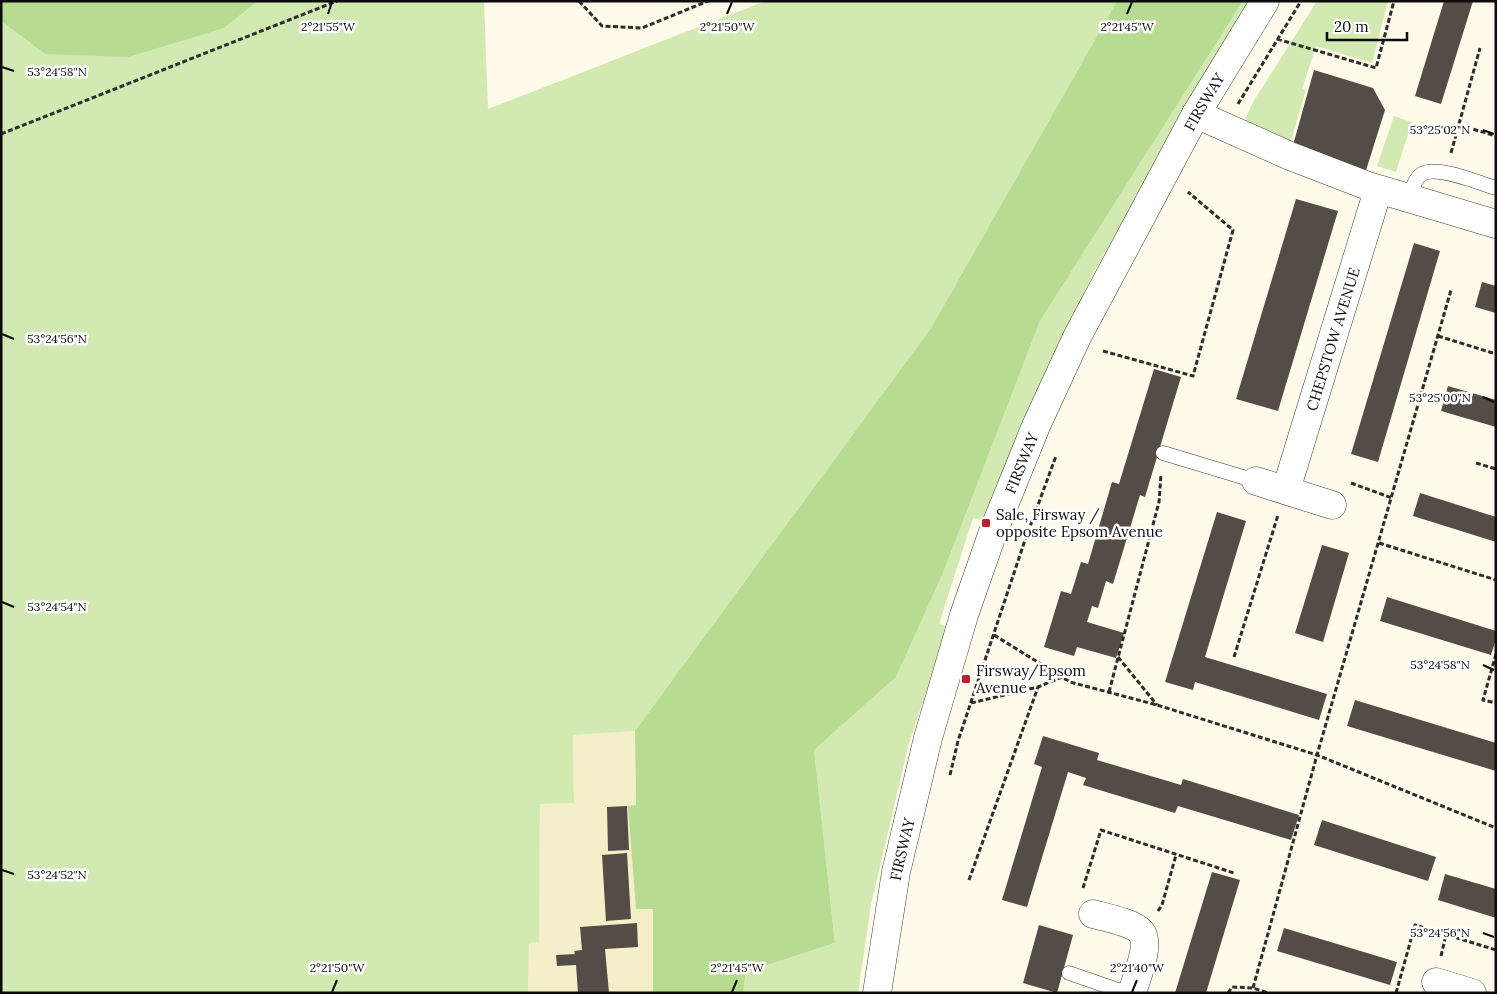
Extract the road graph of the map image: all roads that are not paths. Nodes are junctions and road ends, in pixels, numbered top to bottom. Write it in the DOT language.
graph roads {
  1 [pos="1264,1"];
  2 [pos="1196,114"];
  3 [pos="1496,188"];
  4 [pos="1378,190"];
  5 [pos="1408,198"];
  6 [pos="1496,224"];
  7 [pos="1163,453"];
  8 [pos="1256,481"];
  9 [pos="1286,490"];
  10 [pos="1332,505"];
  11 [pos="1093,914"];
  12 [pos="1069,973"];
  13 [pos="1436,982"];
  14 [pos="877,993"];
  15 [pos="1127,993"];
  16 [pos="1132,993"];
  17 [pos="1472,993"];
  1 -- 2 [label="street, FIRSWAY"];
  2 -- 4 [label="street"];
  2 -- 14 [label="street, FIRSWAY"];
  3 -- 5 [label="lane"];
  4 -- 5 [label="street"];
  4 -- 9 [label="street, CHEPSTOW AVENUE"];
  5 -- 6 [label="street"];
  7 -- 8 [label="lane"];
  8 -- 9 [label="street"];
  9 -- 10 [label="street"];
  11 -- 16 [label="street"];
  12 -- 15 [label="lane"];
  13 -- 17 [label="street"];
}
